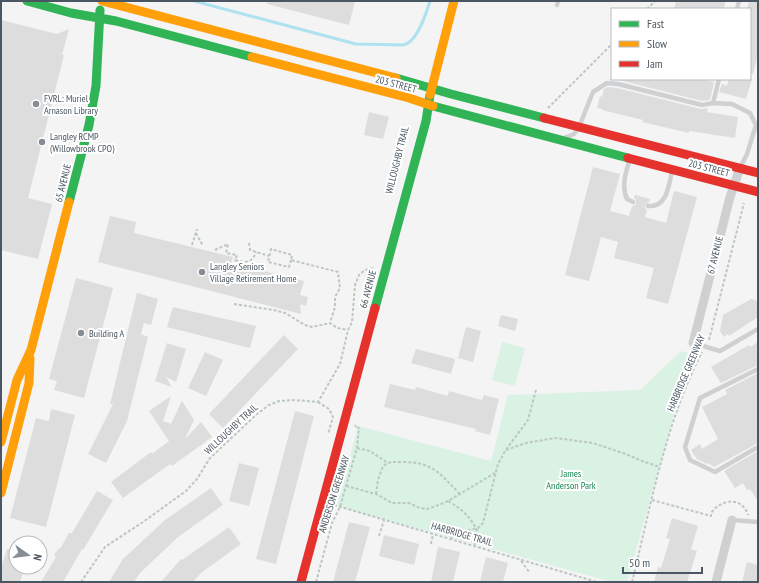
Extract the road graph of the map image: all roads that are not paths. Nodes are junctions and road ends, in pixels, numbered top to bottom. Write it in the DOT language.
graph roads {
  1 [pos="27,1"];
  2 [pos="101,1"];
  3 [pos="454,1"];
  4 [pos="99,18"];
  5 [pos="719,80"];
  6 [pos="431,88"];
  7 [pos="713,103"];
  8 [pos="428,105"];
  9 [pos="757,124"];
  10 [pos="579,127"];
  11 [pos="559,140"];
  12 [pos="630,158"];
  13 [pos="740,168"];
  14 [pos="672,169"];
  15 [pos="758,173"];
  16 [pos="733,185"];
  17 [pos="758,192"];
  18 [pos="633,202"];
  19 [pos="648,206"];
  20 [pos="758,329"];
  21 [pos="693,342"];
  22 [pos="31,350"];
  23 [pos="758,369"];
  24 [pos="1,442"];
  25 [pos="758,447"];
  26 [pos="1,493"];
  27 [pos="732,520"];
  28 [pos="758,522"];
  29 [pos="301,582"];
  30 [pos="716,582"];
  1 -- 4 [label="main road, 203 STREET"];
  2 -- 4 [label="main road, 65 AVENUE"];
  2 -- 6 [label="main road, 203 STREET"];
  3 -- 6 [label="main road, 66 AVENUE"];
  4 -- 8 [label="main road, 203 STREET"];
  4 -- 22 [label="main road, 65 AVENUE"];
  5 -- 7 [label="lane"];
  6 -- 8 [label="main road, 66 AVENUE"];
  6 -- 10 [label="main road, 203 STREET"];
  7 -- 9 [label="lane"];
  7 -- 10 [label="lane"];
  8 -- 11 [label="main road, 203 STREET"];
  8 -- 29 [label="main road, 66 AVENUE"];
  9 -- 13 [label="lane"];
  10 -- 11 [label="lane"];
  10 -- 13 [label="main road, 203 STREET"];
  11 -- 12 [label="main road, 203 STREET"];
  12 -- 14 [label="main road, 203 STREET"];
  12 -- 18 [label="lane"];
  13 -- 15 [label="main road, 203 STREET"];
  13 -- 16 [label="street, 67 AVENUE"];
  14 -- 16 [label="main road, 203 STREET"];
  14 -- 19 [label="lane"];
  16 -- 17 [label="main road, 203 STREET"];
  16 -- 21 [label="street, 67 AVENUE"];
  20 -- 21 [label="lane"];
  22 -- 24 [label="main road, 65 AVENUE"];
  22 -- 26 [label="main road, 65 AVENUE"];
  23 -- 25 [label="lane"];
  27 -- 28 [label="lane"];
  27 -- 30 [label="street"];
}
